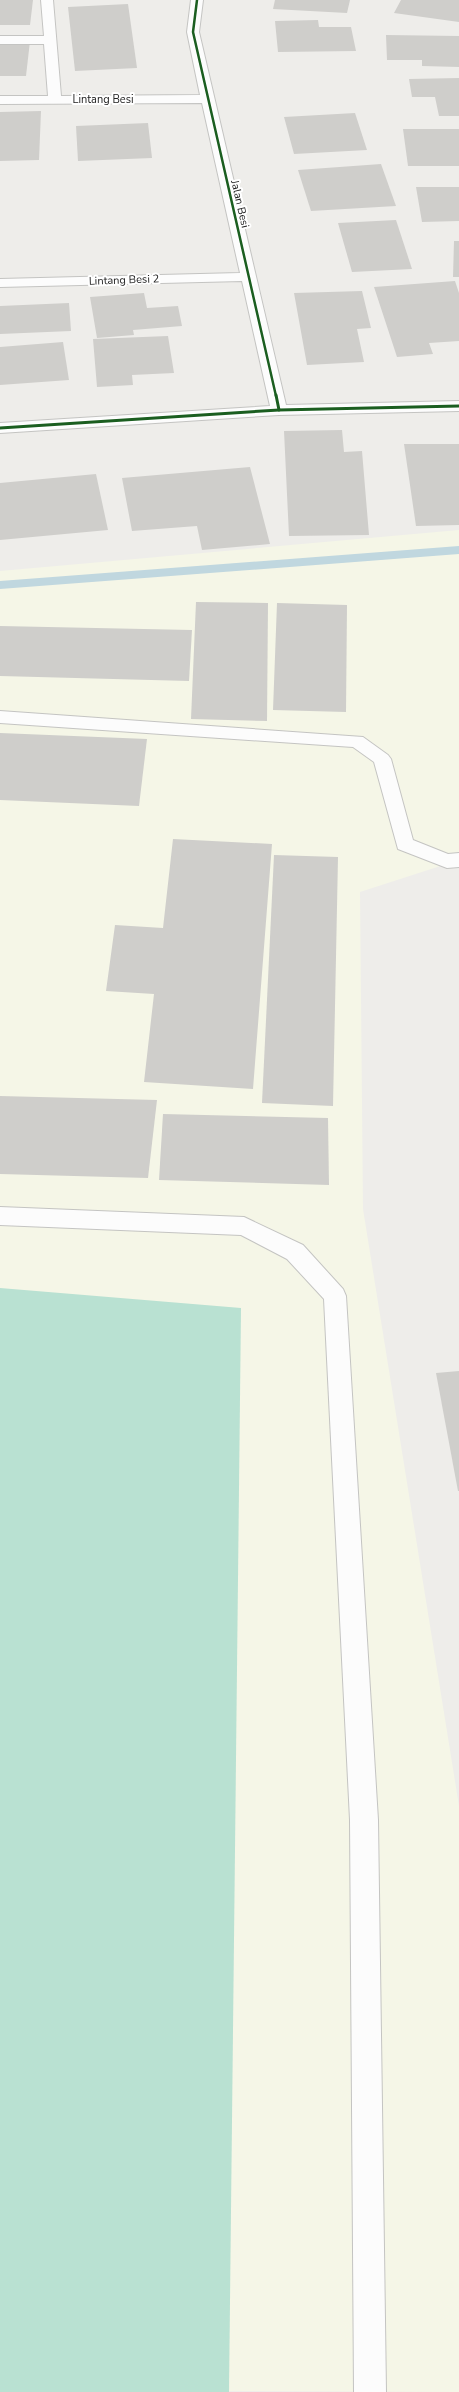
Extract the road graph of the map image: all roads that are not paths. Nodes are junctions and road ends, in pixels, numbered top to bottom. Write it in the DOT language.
graph roads {
  1 [pos="47,0"];
  2 [pos="197,0"];
  3 [pos="0,40"];
  4 [pos="51,40"];
  5 [pos="55,99"];
  6 [pos="207,99"];
  7 [pos="0,100"];
  8 [pos="248,277"];
  9 [pos="0,283"];
  10 [pos="459,406"];
  11 [pos="279,410"];
  12 [pos="0,428"];
  13 [pos="0,716"];
  14 [pos="459,860"];
  15 [pos="0,1216"];
  16 [pos="370,2392"];
  1 -- 4 [label="street"];
  2 -- 6 [label="street, Jalan Besi"];
  3 -- 4 [label="street"];
  4 -- 5 [label="street"];
  5 -- 6 [label="street, Lintang Besi"];
  5 -- 7 [label="street, Lintang Besi"];
  6 -- 8 [label="street, Jalan Besi"];
  8 -- 9 [label="street, Lintang Besi 2"];
  8 -- 11 [label="street, Jalan Besi"];
  10 -- 11 [label="street"];
  11 -- 12 [label="street"];
  13 -- 14 [label="street"];
  15 -- 16 [label="street"];
}
